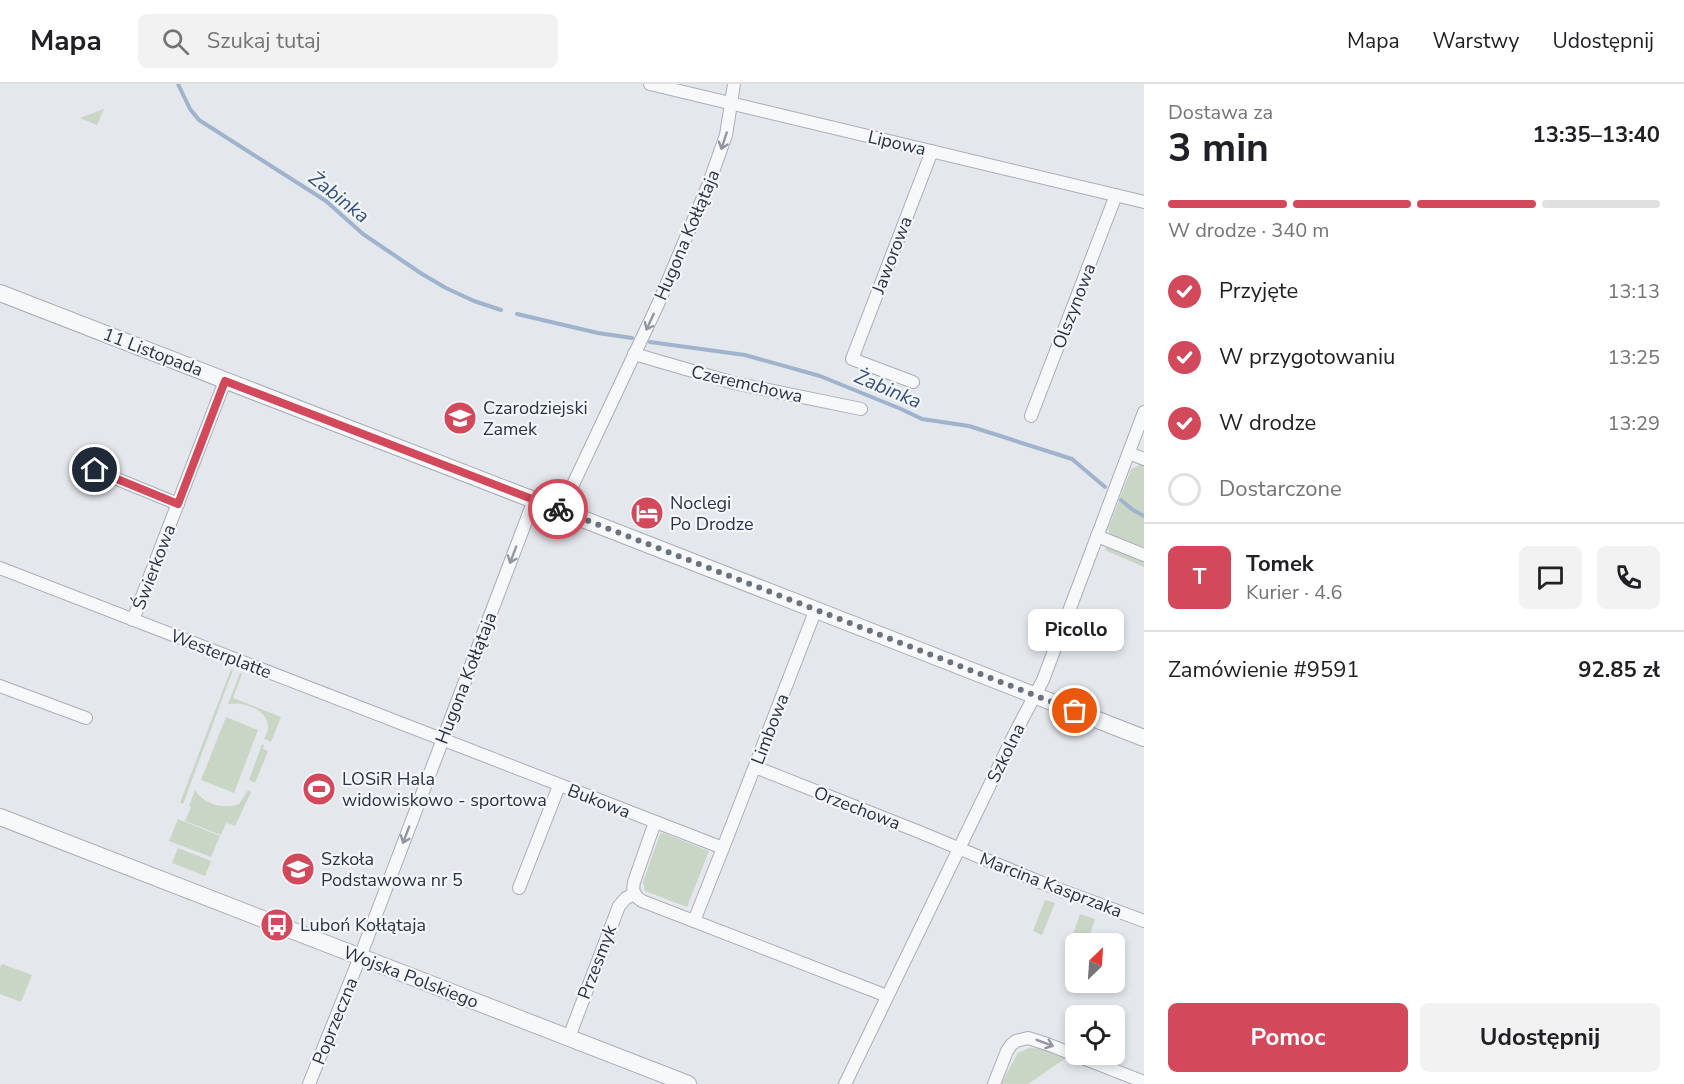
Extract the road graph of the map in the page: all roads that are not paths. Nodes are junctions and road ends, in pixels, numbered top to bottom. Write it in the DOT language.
graph roads {
  1 [pos="650,84"];
  2 [pos="734,84"];
  3 [pos="732,103"];
  4 [pos="932,151"];
  5 [pos="1116,195"];
  6 [pos="1144,202"];
  7 [pos="0,293"];
  8 [pos="634,354"];
  9 [pos="225,381"];
  10 [pos="913,382"];
  11 [pos="861,409"];
  12 [pos="1144,412"];
  13 [pos="1031,416"];
  14 [pos="1129,453"];
  15 [pos="1144,459"];
  16 [pos="95,470"];
  17 [pos="534,500"];
  18 [pos="178,504"];
  19 [pos="561,510"];
  20 [pos="1096,536"];
  21 [pos="1144,555"];
  22 [pos="0,568"];
  23 [pos="816,609"];
  24 [pos="133,620"];
  25 [pos="0,686"];
  26 [pos="1034,696"];
  27 [pos="86,718"];
  28 [pos="1144,738"];
  29 [pos="442,740"];
  30 [pos="755,767"];
  31 [pos="559,786"];
  32 [pos="0,817"];
  33 [pos="655,822"];
  34 [pos="723,848"];
  35 [pos="959,849"];
  36 [pos="519,888"];
  37 [pos="634,894"];
  38 [pos="694,921"];
  39 [pos="1144,921"];
  40 [pos="360,957"];
  41 [pos="887,996"];
  42 [pos="568,1037"];
  43 [pos="1144,1082"];
  44 [pos="309,1084"];
  45 [pos="688,1084"];
  46 [pos="845,1084"];
  47 [pos="994,1084"];
  1 -- 3 [label="street, Lipowa"];
  2 -- 3 [label="street, Hugona Kołłątaja"];
  3 -- 4 [label="street, Lipowa"];
  3 -- 8 [label="street, Hugona Kołłątaja, one-way"];
  4 -- 5 [label="street, Lipowa"];
  4 -- 10 [label="street, Jaworowa"];
  5 -- 6 [label="street, Lipowa"];
  5 -- 13 [label="street, Olszynowa"];
  7 -- 9 [label="street, 11 Listopada"];
  8 -- 11 [label="street, Czeremchowa"];
  8 -- 19 [label="street, Hugona Kołłątaja"];
  9 -- 17 [label="street, 11 Listopada"];
  9 -- 18 [label="street, Świerkowa"];
  12 -- 14 [label="street, Szkolna"];
  14 -- 15 [label="street"];
  14 -- 20 [label="street, Szkolna"];
  16 -- 18 [label="street"];
  17 -- 19 [label="street, 11 Listopada"];
  17 -- 29 [label="street, Hugona Kołłątaja, one-way"];
  18 -- 24 [label="street, Świerkowa"];
  19 -- 23 [label="street, 11 Listopada"];
  20 -- 21 [label="street"];
  20 -- 26 [label="street, Szkolna"];
  22 -- 24 [label="street, Westerplatte"];
  23 -- 26 [label="street, 11 Listopada"];
  23 -- 30 [label="street, Limbowa"];
  24 -- 29 [label="street, Westerplatte"];
  25 -- 27 [label="street"];
  26 -- 28 [label="street, 11 Listopada"];
  26 -- 35 [label="street, Szkolna"];
  29 -- 31 [label="street, Bukowa"];
  29 -- 40 [label="street, Hugona Kołłątaja, one-way"];
  30 -- 34 [label="street, Limbowa"];
  30 -- 35 [label="street, Orzechowa"];
  31 -- 33 [label="street, Bukowa"];
  31 -- 36 [label="street"];
  32 -- 40 [label="street, Wojska Polskiego"];
  33 -- 34 [label="street, Bukowa"];
  33 -- 37 [label="street"];
  34 -- 38 [label="street"];
  35 -- 39 [label="street, Marcina Kasprzaka"];
  35 -- 41 [label="street, Szkolna"];
  37 -- 38 [label="street"];
  37 -- 42 [label="street, Przesmyk"];
  38 -- 41 [label="street"];
  40 -- 42 [label="street, Wojska Polskiego"];
  40 -- 44 [label="street, Poprzeczna"];
  41 -- 46 [label="street, Szkolna"];
  42 -- 45 [label="street, Wojska Polskiego"];
  47 -- 43 [label="street, one-way"];
}
